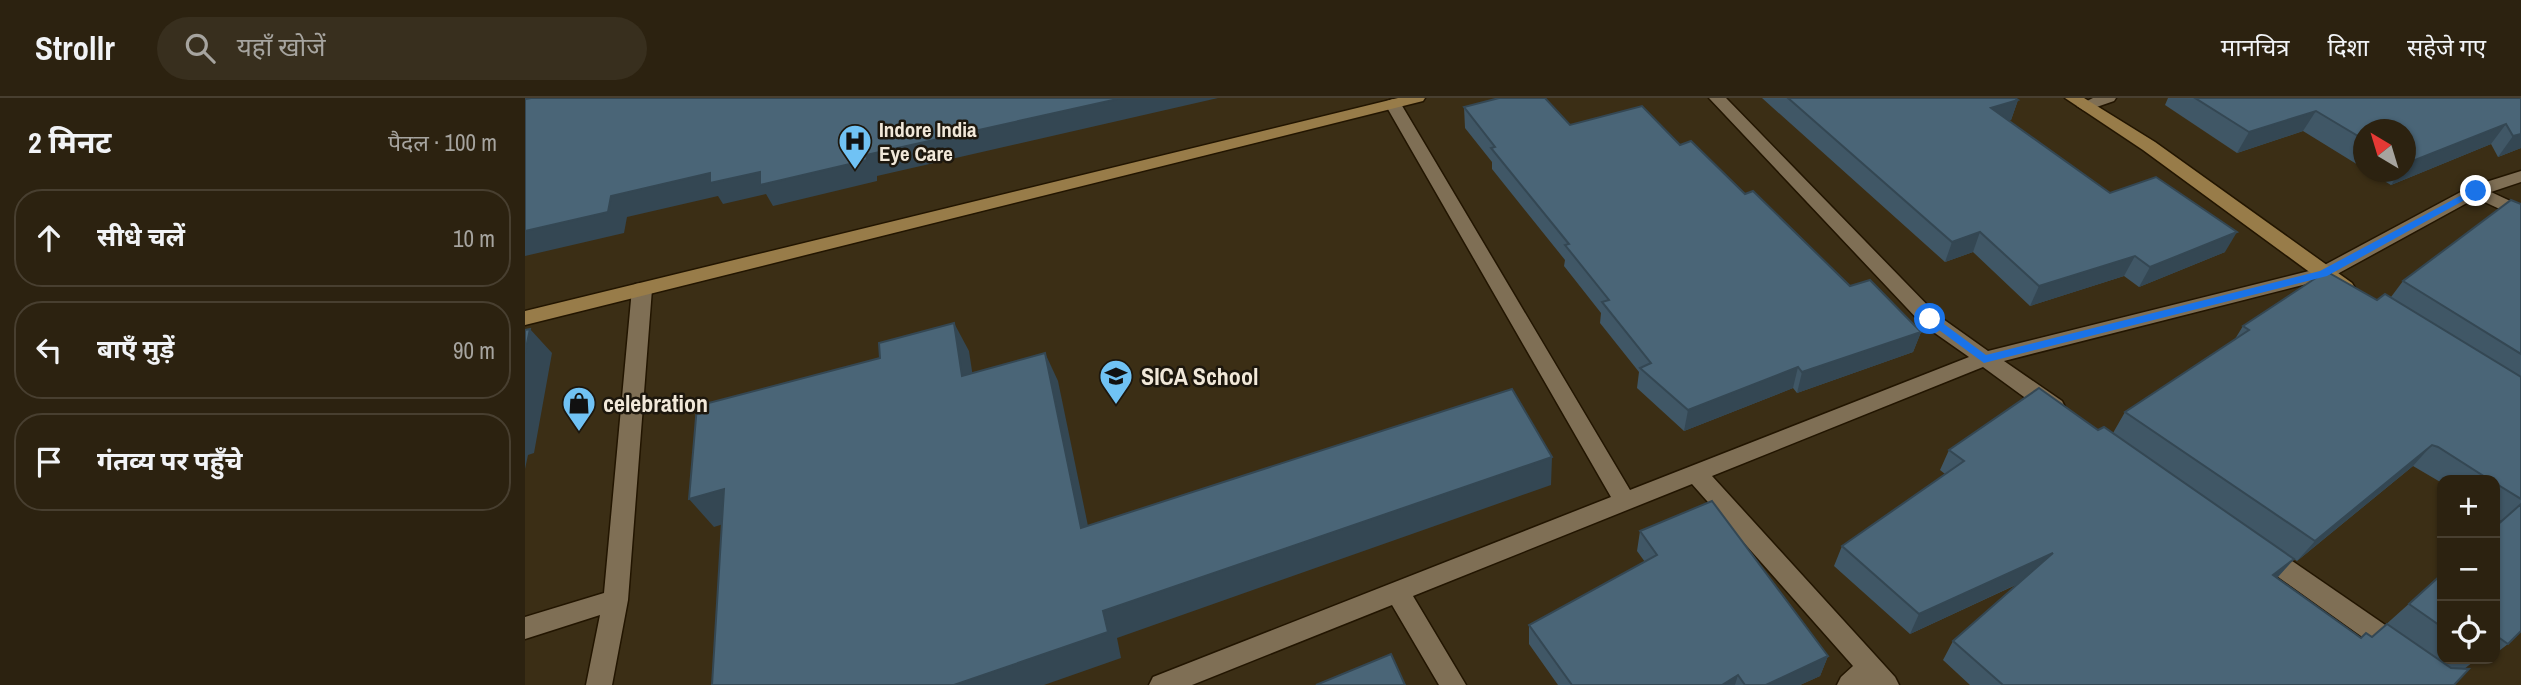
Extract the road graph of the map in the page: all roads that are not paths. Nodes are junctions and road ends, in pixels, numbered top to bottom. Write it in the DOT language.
graph roads {
  1 [pos="1417,98"];
  2 [pos="1717,98"];
  3 [pos="2108,98"];
  4 [pos="2079,102"];
  5 [pos="1393,104"];
  6 [pos="2521,176"];
  7 [pos="2476,191"];
  8 [pos="2521,213"];
  9 [pos="2323,274"];
  10 [pos="642,289"];
  11 [pos="2357,296"];
  12 [pos="525,318"];
  13 [pos="1984,359"];
  14 [pos="2075,422"];
  15 [pos="1696,474"];
  16 [pos="1625,501"];
  17 [pos="2246,542"];
  18 [pos="1397,592"];
  19 [pos="616,600"];
  20 [pos="525,628"];
  21 [pos="2417,661"];
  22 [pos="1869,680"];
  23 [pos="599,685"];
  24 [pos="1161,685"];
  25 [pos="1453,685"];
  1 -- 5 [label="street"];
  2 -- 13 [label="street"];
  3 -- 4 [label="street"];
  4 -- 9 [label="street"];
  5 -- 10 [label="street"];
  5 -- 16 [label="street"];
  6 -- 7 [label="street"];
  7 -- 8 [label="street"];
  7 -- 9 [label="street"];
  9 -- 11 [label="street"];
  9 -- 13 [label="street"];
  10 -- 12 [label="street"];
  10 -- 19 [label="street"];
  13 -- 14 [label="street"];
  13 -- 15 [label="street"];
  15 -- 16 [label="street"];
  15 -- 22 [label="street"];
  16 -- 18 [label="street"];
  17 -- 21 [label="street"];
  18 -- 24 [label="street"];
  18 -- 25 [label="street"];
  19 -- 20 [label="street"];
  19 -- 23 [label="street"];
}
